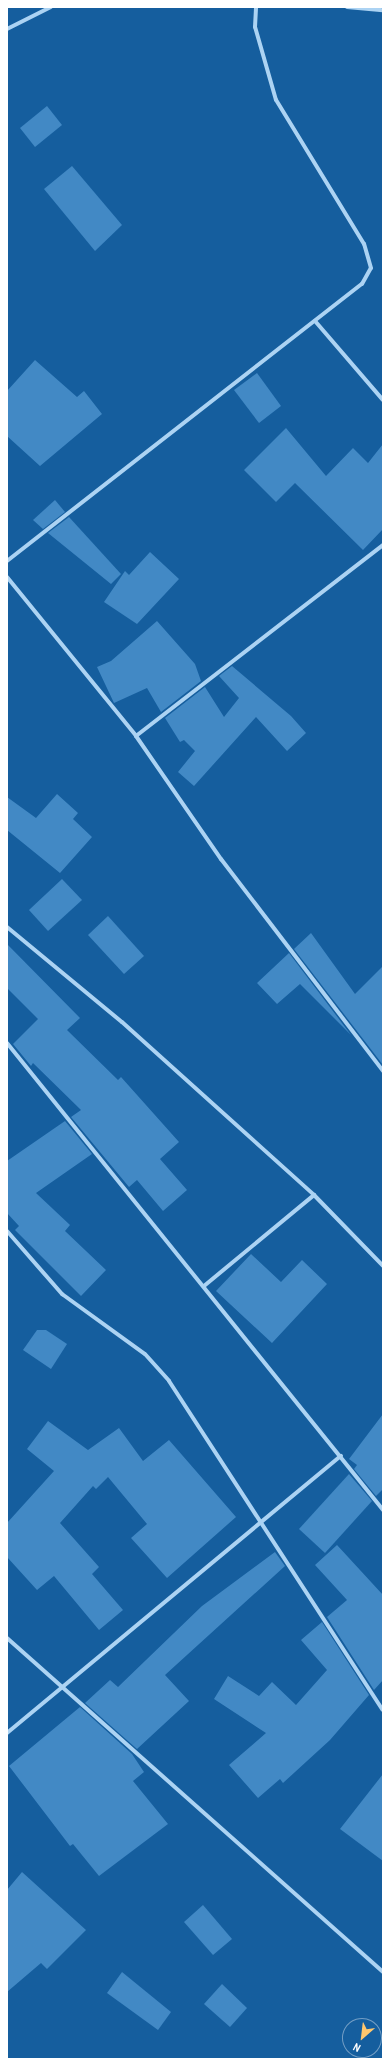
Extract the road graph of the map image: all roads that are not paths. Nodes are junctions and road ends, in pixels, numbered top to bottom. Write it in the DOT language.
graph roads {
  1 [pos="51,7"];
  2 [pos="256,7"];
  3 [pos="347,7"];
  4 [pos="383,10"];
  5 [pos="7,29"];
  6 [pos="315,321"];
  7 [pos="383,400"];
  8 [pos="383,545"];
  9 [pos="7,561"];
  10 [pos="7,578"];
  11 [pos="136,736"];
  12 [pos="7,927"];
  13 [pos="7,1042"];
  14 [pos="383,1071"];
  15 [pos="314,1195"];
  16 [pos="7,1231"];
  17 [pos="383,1266"];
  18 [pos="204,1286"];
  19 [pos="341,1456"];
  20 [pos="383,1510"];
  21 [pos="262,1521"];
  22 [pos="7,1638"];
  23 [pos="60,1688"];
  24 [pos="383,1710"];
  25 [pos="7,1733"];
  26 [pos="383,1972"];
  1 -- 5 [label="street"];
  2 -- 6 [label="street"];
  3 -- 4 [label="street"];
  6 -- 7 [label="street"];
  6 -- 9 [label="street"];
  8 -- 11 [label="street"];
  10 -- 11 [label="street"];
  11 -- 14 [label="street"];
  12 -- 15 [label="street"];
  13 -- 18 [label="street"];
  15 -- 17 [label="street"];
  15 -- 18 [label="street"];
  16 -- 21 [label="street"];
  18 -- 19 [label="street"];
  19 -- 20 [label="street"];
  19 -- 21 [label="street"];
  21 -- 23 [label="street"];
  21 -- 24 [label="street"];
  22 -- 23 [label="street"];
  23 -- 25 [label="street"];
  23 -- 26 [label="street"];
}
